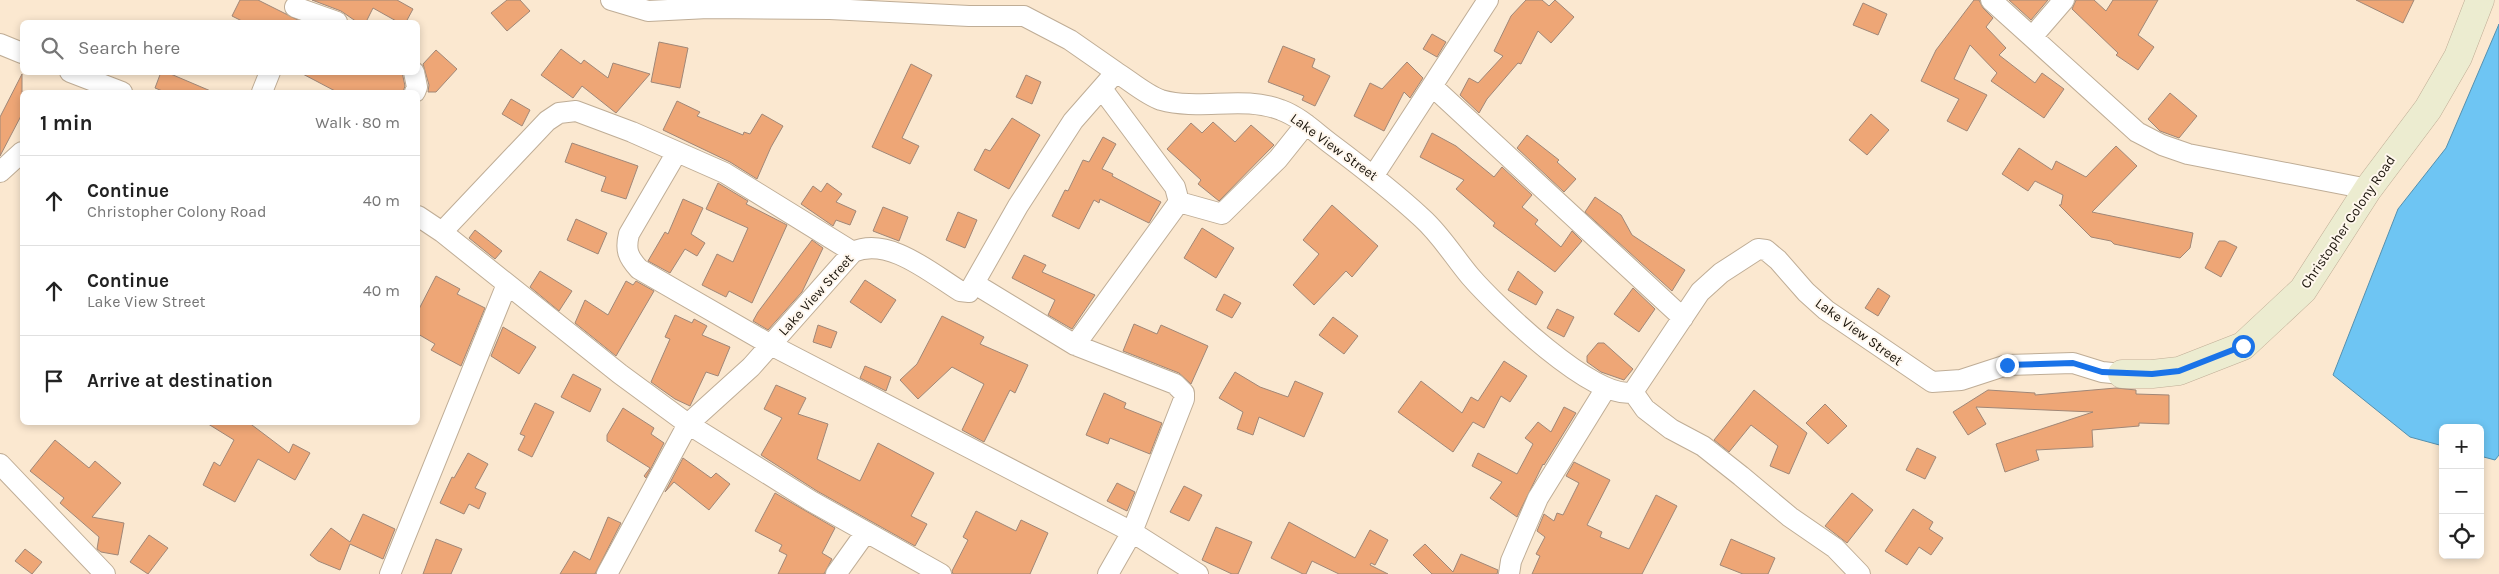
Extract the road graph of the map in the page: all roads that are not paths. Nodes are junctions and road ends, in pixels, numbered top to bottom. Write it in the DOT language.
graph roads {
  1 [pos="611,0"];
  2 [pos="1488,0"];
  3 [pos="1991,0"];
  4 [pos="2064,0"];
  5 [pos="2480,0"];
  6 [pos="679,5"];
  7 [pos="294,10"];
  8 [pos="330,20"];
  9 [pos="2032,37"];
  10 [pos="0,44"];
  11 [pos="20,52"];
  12 [pos="1116,72"];
  13 [pos="76,75"];
  14 [pos="269,75"];
  15 [pos="415,75"];
  16 [pos="1432,86"];
  17 [pos="1102,89"];
  18 [pos="106,90"];
  19 [pos="263,90"];
  20 [pos="416,90"];
  21 [pos="1306,124"];
  22 [pos="677,152"];
  23 [pos="20,154"];
  24 [pos="0,172"];
  25 [pos="1374,175"];
  26 [pos="2368,189"];
  27 [pos="1179,202"];
  28 [pos="420,217"];
  29 [pos="442,232"];
  30 [pos="853,252"];
  31 [pos="507,284"];
  32 [pos="975,284"];
  33 [pos="1683,318"];
  34 [pos="771,345"];
  35 [pos="1075,345"];
  36 [pos="2122,374"];
  37 [pos="1606,388"];
  38 [pos="1633,392"];
  39 [pos="688,424"];
  40 [pos="0,464"];
  41 [pos="866,532"];
  42 [pos="1132,532"];
  43 [pos="932,572"];
  44 [pos="105,574"];
  45 [pos="390,574"];
  46 [pos="607,574"];
  47 [pos="836,574"];
  48 [pos="1108,574"];
  49 [pos="1198,574"];
  50 [pos="1509,574"];
  51 [pos="1860,574"];
  1 -- 6 [label="street, Lake View Street"];
  2 -- 16 [label="street"];
  3 -- 9 [label="street"];
  4 -- 9 [label="street"];
  5 -- 26 [label="street, Christopher Colony Road"];
  6 -- 12 [label="street, Lake View Street"];
  7 -- 8 [label="street"];
  9 -- 26 [label="street"];
  10 -- 11 [label="street"];
  12 -- 17 [label="street"];
  12 -- 21 [label="street, Lake View Street"];
  13 -- 18 [label="street"];
  14 -- 19 [label="street"];
  15 -- 20 [label="street"];
  16 -- 25 [label="street"];
  16 -- 33 [label="street"];
  17 -- 27 [label="street"];
  17 -- 32 [label="street"];
  21 -- 25 [label="street, Lake View Street"];
  21 -- 27 [label="street"];
  22 -- 29 [label="street"];
  22 -- 30 [label="street"];
  22 -- 34 [label="street"];
  23 -- 24 [label="street"];
  25 -- 37 [label="street, Lake View Street"];
  26 -- 36 [label="street, Christopher Colony Road"];
  27 -- 35 [label="street"];
  28 -- 29 [label="street"];
  29 -- 31 [label="street"];
  30 -- 32 [label="street, Lake View Street"];
  30 -- 34 [label="street, Lake View Street"];
  31 -- 39 [label="street"];
  31 -- 45 [label="street"];
  32 -- 35 [label="street"];
  33 -- 36 [label="street, Lake View Street"];
  33 -- 38 [label="street, Lake View Street"];
  34 -- 39 [label="street, Lake View Street"];
  34 -- 42 [label="street"];
  35 -- 42 [label="street"];
  37 -- 38 [label="street, Lake View Street"];
  37 -- 50 [label="street"];
  38 -- 51 [label="street"];
  39 -- 41 [label="street"];
  39 -- 46 [label="street, Lake View Street"];
  40 -- 44 [label="street"];
  41 -- 43 [label="street"];
  41 -- 47 [label="street"];
  42 -- 48 [label="street"];
  42 -- 49 [label="street"];
}
